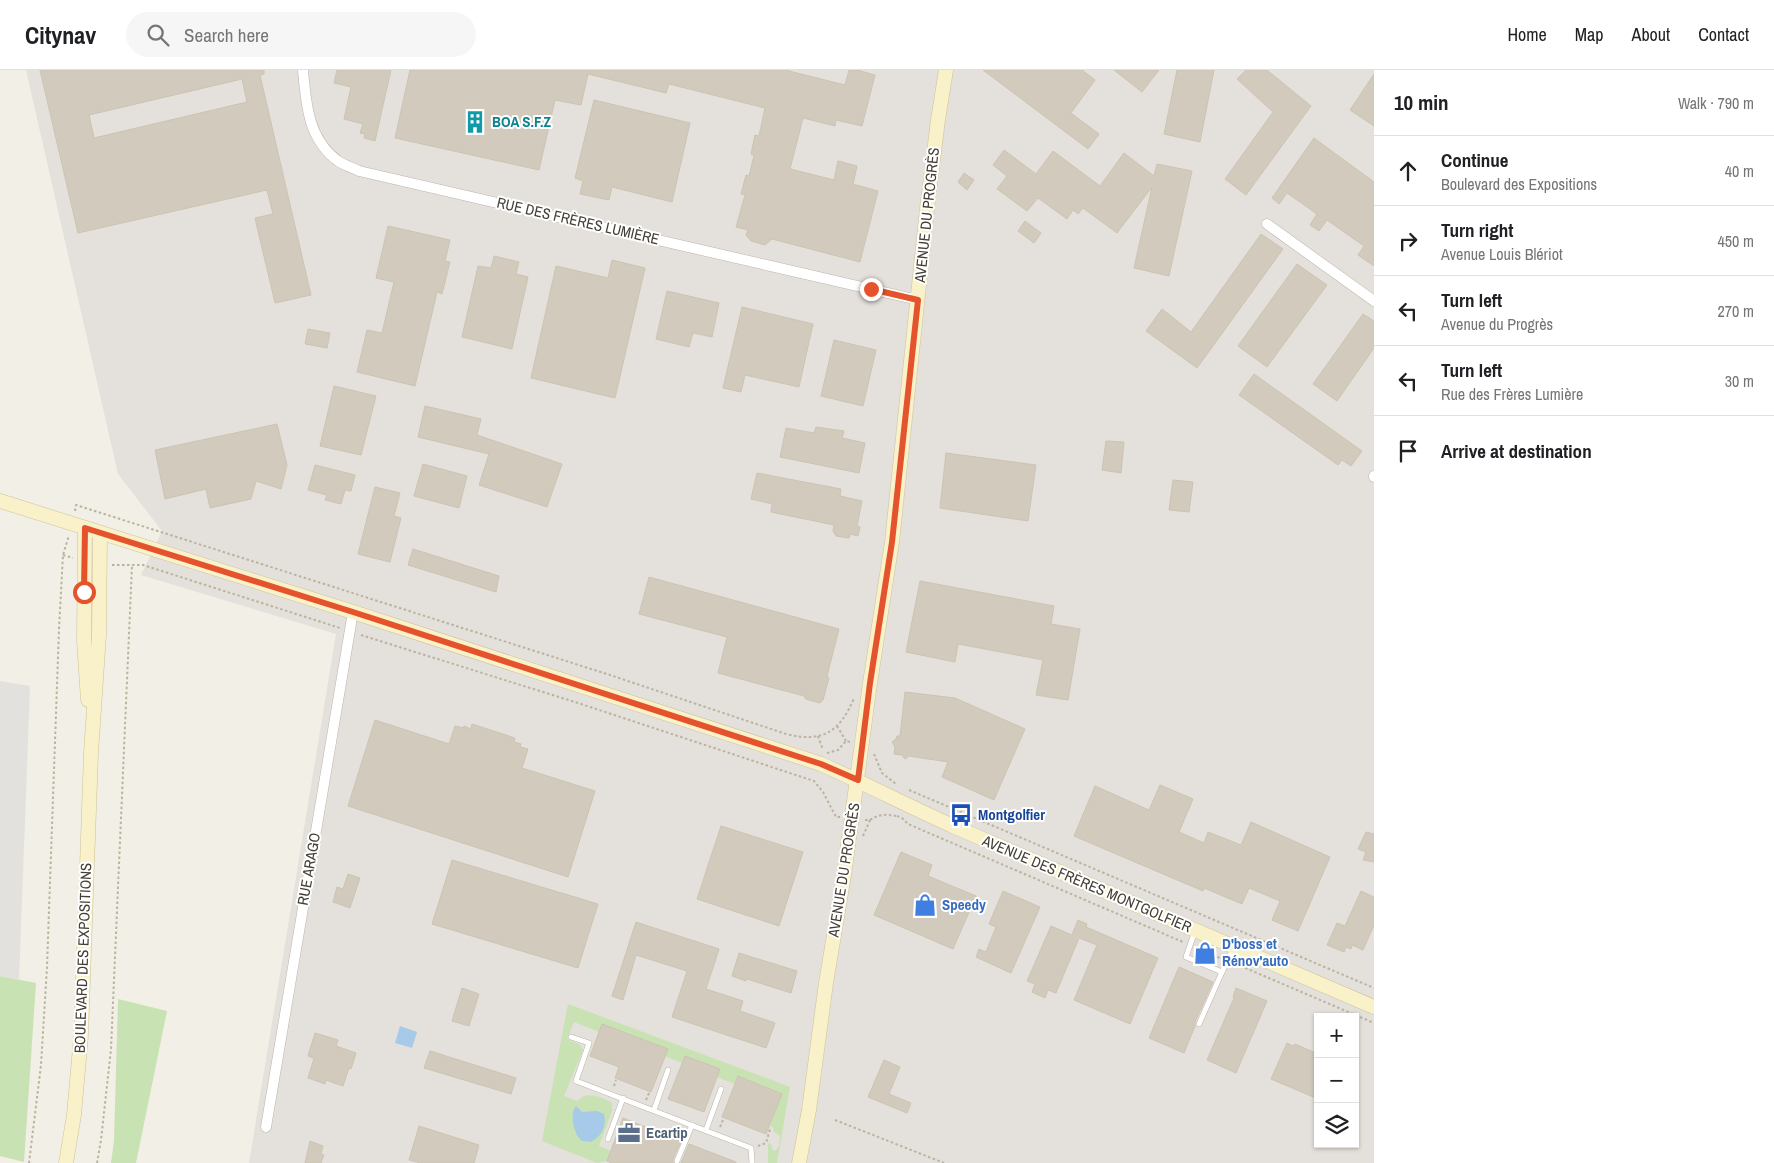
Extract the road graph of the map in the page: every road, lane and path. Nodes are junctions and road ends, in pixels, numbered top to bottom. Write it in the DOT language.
graph roads {
  1 [pos="303,70"];
  2 [pos="946,70"];
  3 [pos="1267,224"];
  4 [pos="918,300"];
  5 [pos="1374,301"];
  6 [pos="0,501"];
  7 [pos="78,526"];
  8 [pos="100,532"];
  9 [pos="353,612"];
  10 [pos="350,631"];
  11 [pos="854,697"];
  12 [pos="837,726"];
  13 [pos="846,741"];
  14 [pos="874,752"];
  15 [pos="92,753"];
  16 [pos="858,780"];
  17 [pos="901,786"];
  18 [pos="905,789"];
  19 [pos="896,816"];
  20 [pos="852,818"];
  21 [pos="902,818"];
  22 [pos="1195,930"];
  23 [pos="1190,945"];
  24 [pos="1234,947"];
  25 [pos="1227,961"];
  26 [pos="1222,972"];
  27 [pos="1374,988"];
  28 [pos="1374,1007"];
  29 [pos="1374,1022"];
  30 [pos="1199,1024"];
  31 [pos="571,1036"];
  32 [pos="668,1070"];
  33 [pos="721,1090"];
  34 [pos="623,1098"];
  35 [pos="654,1110"];
  36 [pos="834,1120"];
  37 [pos="692,1125"];
  38 [pos="266,1127"];
  39 [pos="770,1129"];
  40 [pos="706,1130"];
  41 [pos="608,1139"];
  42 [pos="751,1148"];
  43 [pos="677,1161"];
  44 [pos="29,1163"];
  45 [pos="66,1163"];
  46 [pos="97,1163"];
  47 [pos="752,1163"];
  48 [pos="799,1163"];
  49 [pos="944,1163"];
  1 -- 4 [label="street, RUE DES FRÈRES LUMIÈRE"];
  2 -- 4 [label="street, AVENUE DU PROGRÈS"];
  3 -- 5 [label="street"];
  4 -- 16 [label="street, AVENUE DU PROGRÈS"];
  6 -- 7 [label="street, AVENUE DES FRÈRES MONTGOLFIER"];
  7 -- 8 [label="street, AVENUE DES FRÈRES MONTGOLFIER"];
  7 -- 12 [label="path"];
  7 -- 15 [label="street, BOULEVARD DES EXPOSITIONS"];
  7 -- 44 [label="path"];
  8 -- 9 [label="street, AVENUE DES FRÈRES MONTGOLFIER"];
  8 -- 15 [label="street, BOULEVARD DES EXPOSITIONS"];
  9 -- 10 [label="street, RUE ARAGO"];
  9 -- 16 [label="street, AVENUE DES FRÈRES MONTGOLFIER"];
  10 -- 20 [label="path"];
  10 -- 38 [label="street, RUE ARAGO"];
  10 -- 46 [label="path"];
  11 -- 12 [label="path"];
  12 -- 13 [label="path"];
  14 -- 17 [label="path"];
  15 -- 45 [label="street, BOULEVARD DES EXPOSITIONS"];
  16 -- 20 [label="street, AVENUE DU PROGRÈS"];
  16 -- 22 [label="street, AVENUE DES FRÈRES MONTGOLFIER"];
  18 -- 27 [label="path"];
  19 -- 20 [label="path"];
  20 -- 48 [label="street, AVENUE DU PROGRÈS"];
  21 -- 23 [label="path"];
  22 -- 23 [label="lane"];
  22 -- 24 [label="street, AVENUE DES FRÈRES MONTGOLFIER"];
  23 -- 25 [label="path"];
  23 -- 26 [label="lane"];
  24 -- 25 [label="lane"];
  24 -- 28 [label="street, AVENUE DES FRÈRES MONTGOLFIER"];
  25 -- 26 [label="lane"];
  25 -- 29 [label="path"];
  26 -- 30 [label="lane"];
  31 -- 34 [label="lane"];
  32 -- 35 [label="lane"];
  33 -- 40 [label="lane"];
  34 -- 35 [label="lane"];
  34 -- 41 [label="lane"];
  35 -- 37 [label="lane"];
  36 -- 49 [label="path"];
  37 -- 40 [label="lane"];
  37 -- 43 [label="lane"];
  39 -- 42 [label="path"];
  40 -- 42 [label="lane"];
  42 -- 47 [label="lane"];
}
